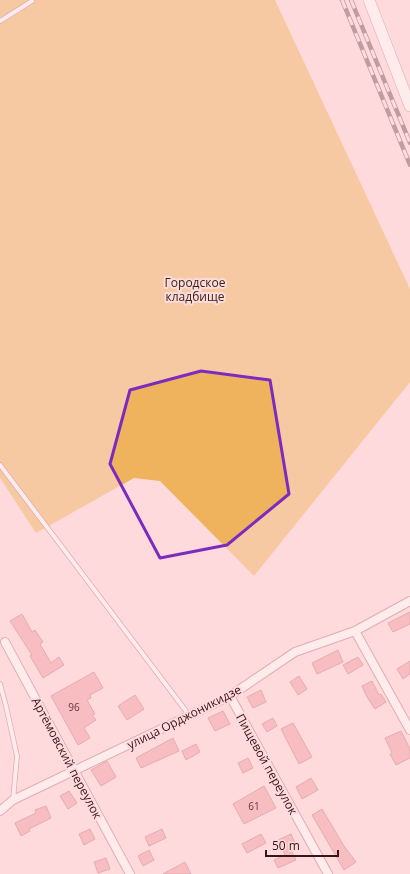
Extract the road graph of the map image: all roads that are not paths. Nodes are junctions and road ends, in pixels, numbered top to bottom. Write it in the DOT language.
graph roads {
  1 [pos="369,0"];
  2 [pos="32,2"];
  3 [pos="0,21"];
  4 [pos="410,106"];
  5 [pos="0,465"];
  6 [pos="410,601"];
  7 [pos="355,631"];
  8 [pos="5,642"];
  9 [pos="0,684"];
  10 [pos="230,696"];
  11 [pos="189,716"];
  12 [pos="410,730"];
  13 [pos="74,771"];
  14 [pos="14,800"];
  15 [pos="0,811"];
  16 [pos="130,874"];
  17 [pos="328,874"];
  1 -- 4 [label="street"];
  2 -- 3 [label="lane"];
  5 -- 11 [label="lane"];
  6 -- 7 [label="street, улица Орджоникидзе"];
  7 -- 10 [label="street, улица Орджоникидзе"];
  7 -- 12 [label="street"];
  8 -- 13 [label="street, Артёмовский переулок"];
  9 -- 14 [label="lane"];
  10 -- 11 [label="street, улица Орджоникидзе"];
  10 -- 17 [label="street, Пищевой переулок"];
  11 -- 13 [label="street, улица Орджоникидзе"];
  13 -- 14 [label="street, улица Орджоникидзе"];
  13 -- 16 [label="street, Артёмовский переулок"];
  14 -- 15 [label="street, улица Орджоникидзе"];
}
